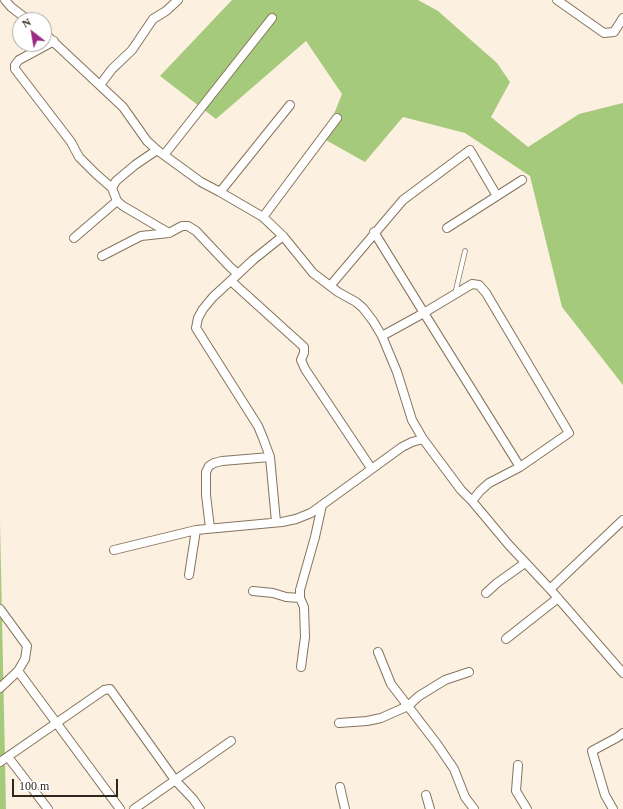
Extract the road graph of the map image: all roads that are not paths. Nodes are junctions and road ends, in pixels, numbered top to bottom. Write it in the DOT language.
graph roads {
  1 [pos="5,0"];
  2 [pos="178,0"];
  3 [pos="557,0"];
  4 [pos="18,12"];
  5 [pos="272,18"];
  6 [pos="623,18"];
  7 [pos="54,42"];
  8 [pos="100,85"];
  9 [pos="290,105"];
  10 [pos="337,118"];
  11 [pos="157,150"];
  12 [pos="164,155"];
  13 [pos="522,180"];
  14 [pos="112,188"];
  15 [pos="220,192"];
  16 [pos="497,196"];
  17 [pos="117,201"];
  18 [pos="263,217"];
  19 [pos="447,228"];
  20 [pos="374,232"];
  21 [pos="169,233"];
  22 [pos="283,236"];
  23 [pos="74,238"];
  24 [pos="465,251"];
  25 [pos="102,256"];
  26 [pos="238,274"];
  27 [pos="231,281"];
  28 [pos="330,286"];
  29 [pos="455,294"];
  30 [pos="424,313"];
  31 [pos="382,336"];
  32 [pos="423,439"];
  33 [pos="270,457"];
  34 [pos="520,467"];
  35 [pos="371,468"];
  36 [pos="472,501"];
  37 [pos="322,505"];
  38 [pos="623,520"];
  39 [pos="276,522"];
  40 [pos="210,528"];
  41 [pos="196,530"];
  42 [pos="114,550"];
  43 [pos="525,563"];
  44 [pos="189,575"];
  45 [pos="550,589"];
  46 [pos="253,591"];
  47 [pos="486,593"];
  48 [pos="300,598"];
  49 [pos="558,598"];
  50 [pos="1,611"];
  51 [pos="506,639"];
  52 [pos="378,652"];
  53 [pos="301,667"];
  54 [pos="18,671"];
  55 [pos="469,672"];
  56 [pos="623,673"];
  57 [pos="0,688"];
  58 [pos="408,706"];
  59 [pos="58,723"];
  60 [pos="339,723"];
  61 [pos="623,733"];
  62 [pos="231,741"];
  63 [pos="8,757"];
  64 [pos="0,762"];
  65 [pos="518,765"];
  66 [pos="175,780"];
  67 [pos="340,787"];
  68 [pos="426,795"];
  69 [pos="48,809"];
  70 [pos="120,809"];
  71 [pos="134,809"];
  72 [pos="200,809"];
  73 [pos="345,809"];
  74 [pos="430,809"];
  75 [pos="474,809"];
  76 [pos="527,809"];
  77 [pos="613,809"];
  1 -- 4 [label="street"];
  2 -- 8 [label="street"];
  3 -- 6 [label="street"];
  5 -- 12 [label="street"];
  7 -- 8 [label="street"];
  7 -- 14 [label="street"];
  8 -- 11 [label="street"];
  9 -- 15 [label="street"];
  10 -- 18 [label="street"];
  11 -- 12 [label="street"];
  11 -- 14 [label="street"];
  12 -- 15 [label="street"];
  13 -- 16 [label="street"];
  14 -- 17 [label="street"];
  15 -- 18 [label="street"];
  16 -- 19 [label="street"];
  16 -- 20 [label="street"];
  17 -- 21 [label="street"];
  17 -- 23 [label="street"];
  18 -- 22 [label="street"];
  20 -- 28 [label="street"];
  20 -- 30 [label="street"];
  21 -- 25 [label="street"];
  21 -- 26 [label="street"];
  22 -- 26 [label="street"];
  22 -- 28 [label="street"];
  24 -- 29 [label="lane"];
  26 -- 27 [label="street"];
  27 -- 33 [label="street"];
  27 -- 35 [label="street"];
  28 -- 31 [label="street"];
  29 -- 30 [label="street"];
  29 -- 34 [label="street"];
  30 -- 31 [label="street"];
  30 -- 34 [label="street"];
  31 -- 32 [label="street"];
  32 -- 35 [label="street"];
  32 -- 36 [label="street"];
  33 -- 39 [label="street"];
  33 -- 40 [label="street"];
  34 -- 36 [label="street"];
  35 -- 37 [label="street"];
  36 -- 43 [label="street"];
  37 -- 39 [label="street"];
  37 -- 48 [label="street"];
  38 -- 45 [label="street"];
  39 -- 40 [label="street"];
  40 -- 41 [label="street"];
  41 -- 42 [label="street"];
  41 -- 44 [label="street"];
  43 -- 45 [label="street"];
  43 -- 47 [label="street"];
  45 -- 49 [label="street"];
  46 -- 48 [label="street"];
  48 -- 53 [label="street"];
  49 -- 51 [label="street"];
  49 -- 56 [label="street"];
  50 -- 54 [label="street"];
  52 -- 58 [label="street"];
  54 -- 57 [label="street"];
  54 -- 59 [label="street"];
  55 -- 58 [label="street"];
  58 -- 60 [label="street"];
  58 -- 75 [label="street"];
  59 -- 63 [label="street"];
  59 -- 66 [label="street"];
  59 -- 70 [label="street"];
  61 -- 77 [label="street"];
  62 -- 66 [label="street"];
  63 -- 64 [label="street"];
  63 -- 69 [label="street"];
  65 -- 76 [label="street"];
  66 -- 71 [label="street"];
  66 -- 72 [label="street"];
  67 -- 73 [label="street"];
  68 -- 74 [label="street"];
}
